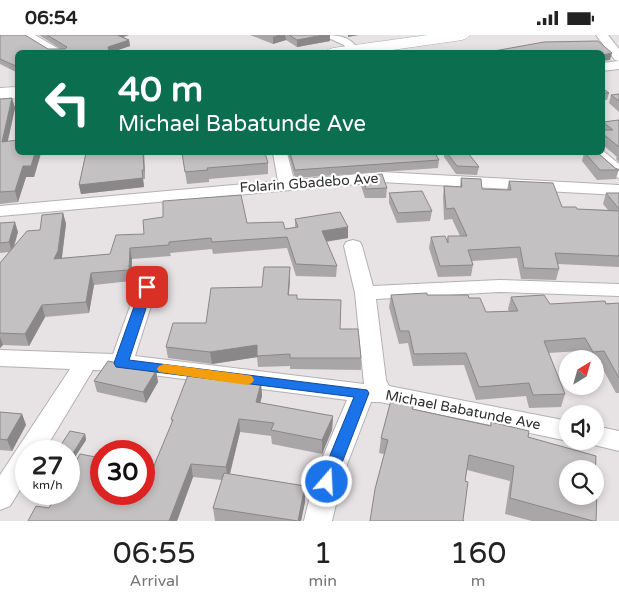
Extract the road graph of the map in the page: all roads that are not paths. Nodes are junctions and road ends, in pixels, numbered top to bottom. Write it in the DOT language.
graph roads {
  1 [pos="26,35"];
  2 [pos="328,35"];
  3 [pos="462,35"];
  4 [pos="602,35"];
  5 [pos="54,50"];
  6 [pos="353,50"];
  7 [pos="619,57"];
  8 [pos="619,65"];
  9 [pos="605,67"];
  10 [pos="15,92"];
  11 [pos="0,94"];
  12 [pos="280,155"];
  13 [pos="599,155"];
  14 [pos="619,173"];
  15 [pos="287,184"];
  16 [pos="619,190"];
  17 [pos="0,211"];
  18 [pos="353,246"];
  19 [pos="147,287"];
  20 [pos="619,290"];
  21 [pos="365,293"];
  22 [pos="0,358"];
  23 [pos="86,363"];
  24 [pos="121,363"];
  25 [pos="371,393"];
  26 [pos="559,429"];
  27 [pos="37,440"];
  28 [pos="15,474"];
  29 [pos="0,498"];
  30 [pos="318,521"];
  1 -- 5 [label="street"];
  2 -- 6 [label="street"];
  3 -- 6 [label="street"];
  4 -- 7 [label="street"];
  8 -- 9 [label="street"];
  10 -- 11 [label="street"];
  12 -- 15 [label="street"];
  13 -- 14 [label="street"];
  15 -- 16 [label="street, Folarin Gbadebo Ave"];
  15 -- 17 [label="street, Folarin Gbadebo Ave"];
  18 -- 21 [label="street"];
  19 -- 24 [label="street"];
  20 -- 21 [label="street"];
  21 -- 25 [label="street"];
  22 -- 23 [label="street, Michael Babatunde Ave"];
  23 -- 24 [label="street, Michael Babatunde Ave"];
  23 -- 27 [label="street"];
  24 -- 25 [label="street, Michael Babatunde Ave"];
  25 -- 26 [label="street, Michael Babatunde Ave"];
  25 -- 30 [label="street"];
  28 -- 29 [label="street"];
}
